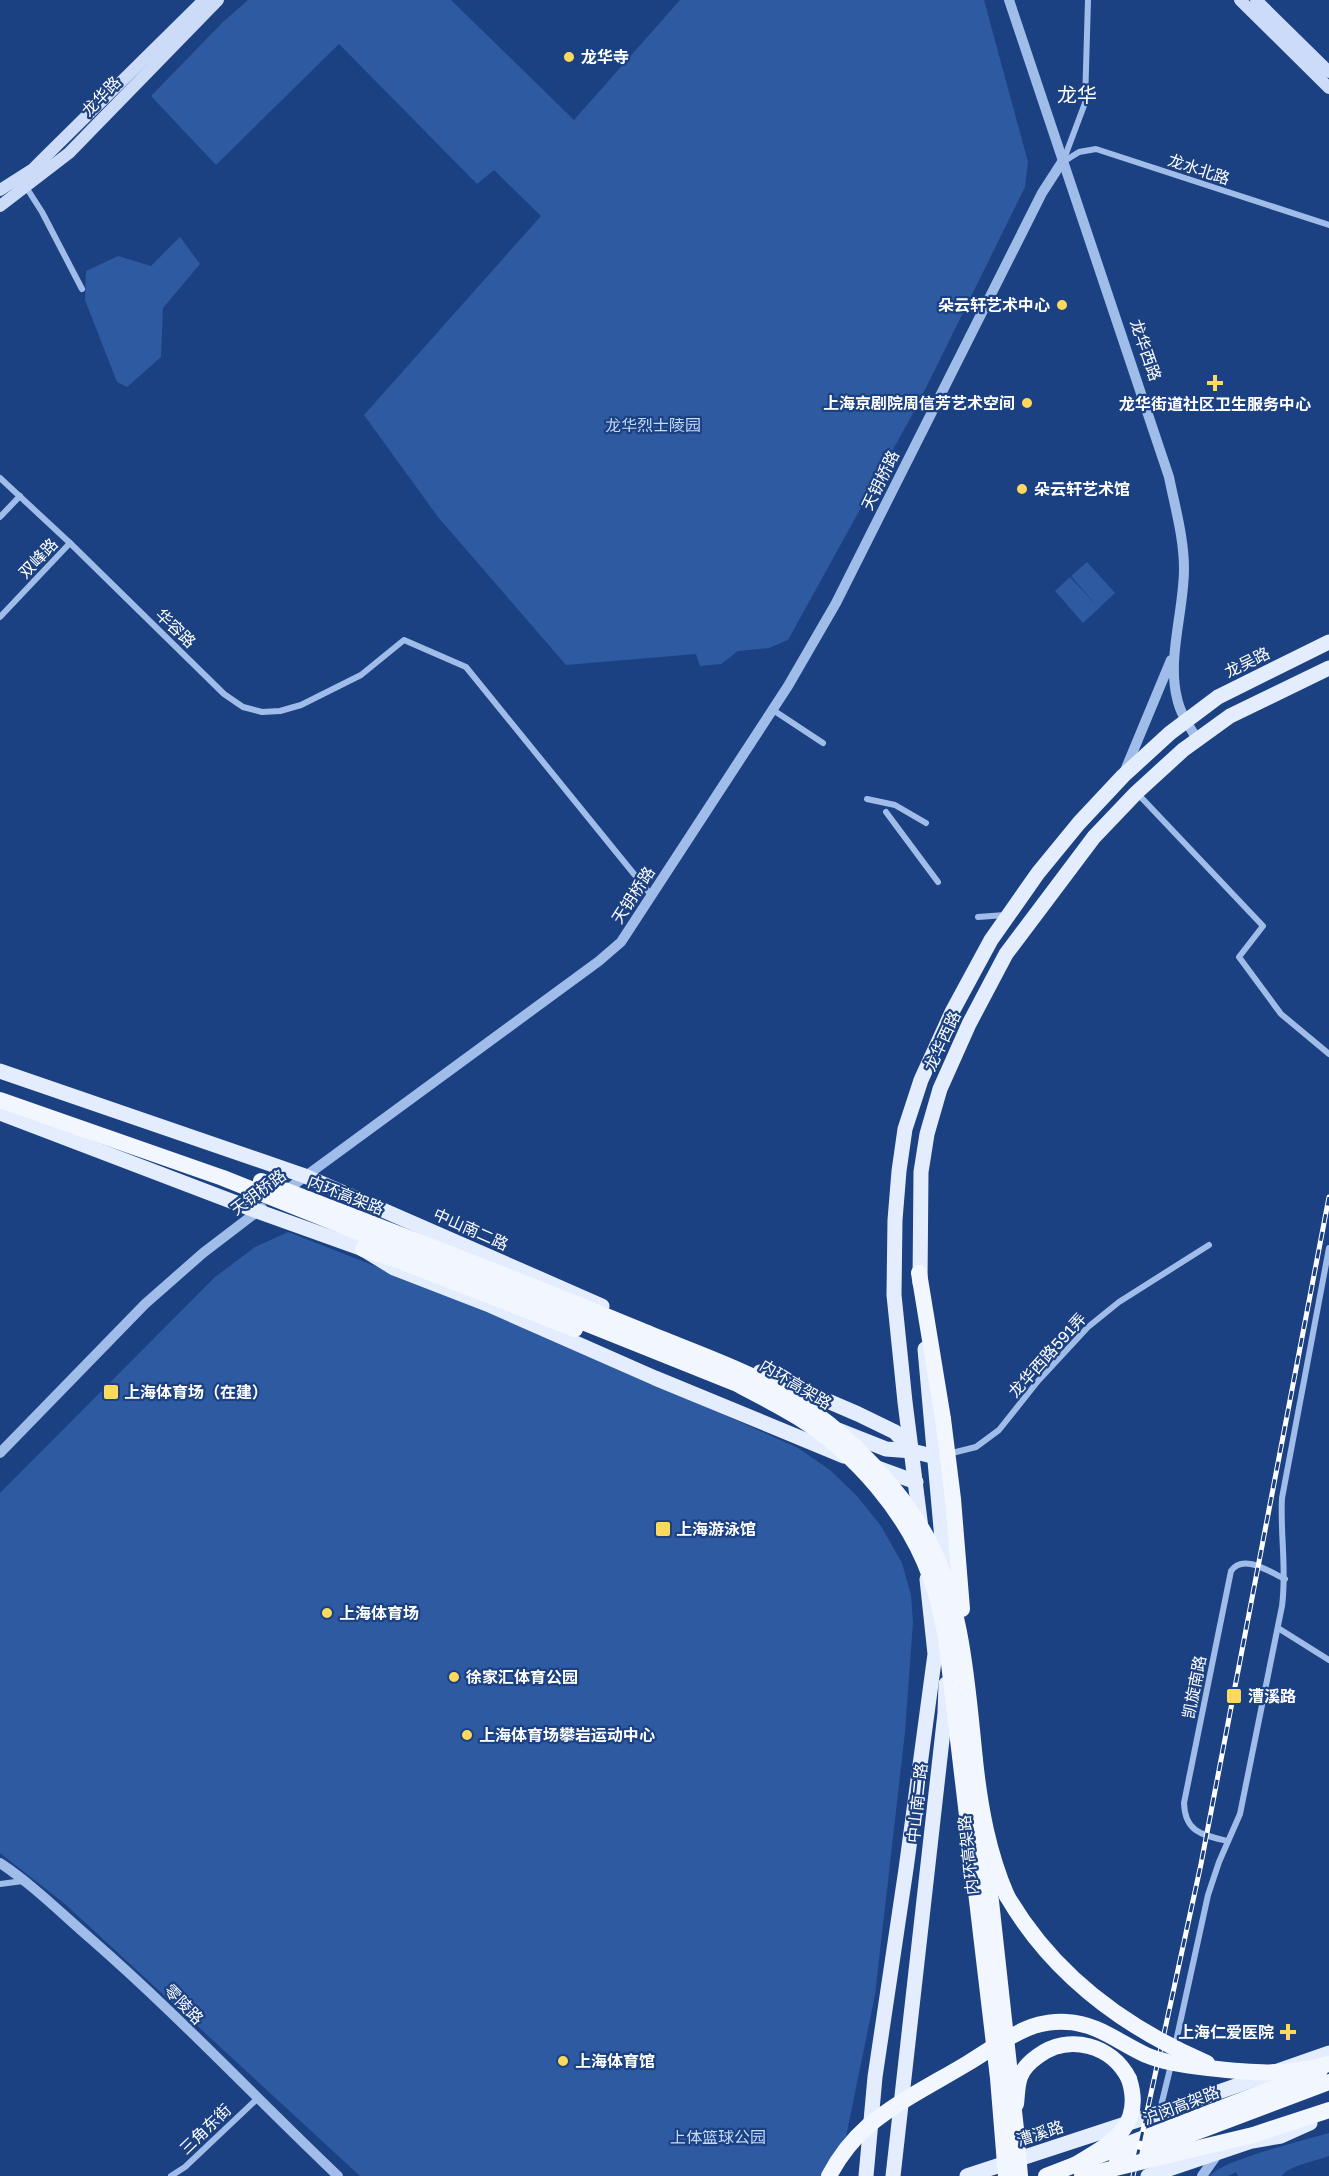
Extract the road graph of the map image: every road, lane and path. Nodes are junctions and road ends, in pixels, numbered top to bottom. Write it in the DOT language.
graph roads {
  1 [pos="204,0"];
  2 [pos="218,0"];
  3 [pos="1009,0"];
  4 [pos="1088,0"];
  5 [pos="1240,0"];
  6 [pos="1256,0"];
  7 [pos="1329,72"];
  8 [pos="1329,88"];
  9 [pos="1062,162"];
  10 [pos="26,186"];
  11 [pos="0,190"];
  12 [pos="0,206"];
  13 [pos="1329,225"];
  14 [pos="82,289"];
  15 [pos="0,478"];
  16 [pos="20,496"];
  17 [pos="0,517"];
  18 [pos="70,543"];
  19 [pos="0,617"];
  20 [pos="1329,642"];
  21 [pos="1177,646"];
  22 [pos="1329,668"];
  23 [pos="773,710"];
  24 [pos="1185,721"];
  25 [pos="1197,740"];
  26 [pos="823,743"];
  27 [pos="1123,776"];
  28 [pos="1136,793"];
  29 [pos="867,799"];
  30 [pos="886,812"];
  31 [pos="926,823"];
  32 [pos="938,882"];
  33 [pos="651,895"];
  34 [pos="1008,915"];
  35 [pos="978,917"];
  36 [pos="1329,1054"];
  37 [pos="0,1071"];
  38 [pos="0,1089"];
  39 [pos="0,1100"];
  40 [pos="0,1113"];
  41 [pos="305,1176"];
  42 [pos="257,1212"];
  43 [pos="1209,1245"];
  44 [pos="1329,1248"];
  45 [pos="363,1249"];
  46 [pos="920,1273"];
  47 [pos="666,1356"];
  48 [pos="912,1451"];
  49 [pos="0,1453"];
  50 [pos="936,1457"];
  51 [pos="916,1482"];
  52 [pos="1285,1579"];
  53 [pos="1278,1628"];
  54 [pos="1329,1660"];
  55 [pos="965,1670"];
  56 [pos="981,1810"];
  57 [pos="1228,1841"];
  58 [pos="0,1863"];
  59 [pos="26,1881"];
  60 [pos="0,1884"];
  61 [pos="1329,2053"];
  62 [pos="1329,2065"];
  63 [pos="1224,2070"];
  64 [pos="1329,2082"];
  65 [pos="257,2098"];
  66 [pos="1329,2106"];
  67 [pos="1159,2114"];
  68 [pos="1329,2115"];
  69 [pos="1016,2129"];
  70 [pos="1250,2137"];
  71 [pos="1183,2154"];
  72 [pos="1218,2154"];
  73 [pos="1078,2173"];
  74 [pos="171,2176"];
  75 [pos="338,2176"];
  76 [pos="830,2176"];
  77 [pos="867,2176"];
  78 [pos="894,2176"];
  79 [pos="967,2176"];
  80 [pos="1006,2176"];
  81 [pos="1020,2176"];
  82 [pos="1046,2176"];
  83 [pos="1121,2176"];
  84 [pos="1149,2176"];
  85 [pos="1161,2176"];
  86 [pos="1202,2176"];
  1 -- 11 [label="main road, 龙华路"];
  2 -- 10 [label="main road, 龙华路"];
  3 -- 9 [label="street, 龙华西路"];
  4 -- 9 [label="street"];
  5 -- 8 [label="main road"];
  6 -- 7 [label="main road"];
  9 -- 13 [label="street, 龙水北路"];
  9 -- 21 [label="street, 龙华西路"];
  9 -- 23 [label="street, 天钥桥路"];
  10 -- 12 [label="main road, 龙华路"];
  10 -- 14 [label="street"];
  15 -- 16 [label="street, 华容路"];
  16 -- 17 [label="street"];
  16 -- 18 [label="street, 华容路"];
  18 -- 19 [label="street, 双峰路"];
  18 -- 33 [label="street, 华容路"];
  20 -- 24 [label="main road, 龙吴路"];
  21 -- 24 [label="street, 龙华西路"];
  21 -- 27 [label="street"];
  22 -- 25 [label="main road"];
  23 -- 26 [label="street"];
  23 -- 33 [label="street, 天钥桥路"];
  24 -- 25 [label="street, 龙华西路"];
  24 -- 27 [label="main road, 龙华西路"];
  25 -- 28 [label="main road, 龙华西路"];
  27 -- 34 [label="main road, 龙华西路"];
  28 -- 36 [label="street"];
  28 -- 46 [label="main road, 龙华西路"];
  29 -- 31 [label="street"];
  30 -- 32 [label="street"];
  33 -- 41 [label="street, 天钥桥路"];
  34 -- 35 [label="street"];
  34 -- 48 [label="main road, 龙华西路"];
  37 -- 41 [label="main road, 中山南二路"];
  38 -- 55 [label="highway, 内环高架路, bridge"];
  39 -- 47 [label="highway, 内环高架路, bridge"];
  40 -- 42 [label="main road"];
  41 -- 42 [label="street, 天钥桥路"];
  41 -- 48 [label="main road, 中山南二路"];
  42 -- 45 [label="main road"];
  42 -- 49 [label="street, 天钥桥路"];
  43 -- 50 [label="street, 龙华西路591弄"];
  44 -- 52 [label="street"];
  45 -- 47 [label="highway"];
  45 -- 48 [label="main road"];
  45 -- 51 [label="main road"];
  46 -- 50 [label="main road, 龙华西路"];
  46 -- 55 [label="highway, bridge"];
  47 -- 80 [label="highway, 内环高架路, bridge"];
  48 -- 50 [label="main road"];
  48 -- 51 [label="main road, 中山南二路"];
  50 -- 78 [label="main road, 中山南二路"];
  51 -- 77 [label="main road, 中山南二路"];
  52 -- 53 [label="street"];
  52 -- 57 [label="street, 凯旋南路"];
  53 -- 54 [label="street"];
  53 -- 57 [label="street"];
  55 -- 56 [label="highway, 内环高架路, bridge"];
  56 -- 63 [label="highway, bridge"];
  56 -- 69 [label="highway, 内环高架路, bridge"];
  57 -- 67 [label="street"];
  58 -- 59 [label="street, 零陵路"];
  59 -- 60 [label="street"];
  59 -- 65 [label="street, 零陵路"];
  61 -- 67 [label="main road, 漕溪路"];
  62 -- 63 [label="highway, bridge"];
  62 -- 73 [label="highway, 沪闵高架路, bridge"];
  63 -- 76 [label="highway, bridge"];
  64 -- 73 [label="highway, 沪闵高架路, bridge"];
  65 -- 74 [label="street, 三角东街"];
  65 -- 75 [label="street, 零陵路"];
  66 -- 70 [label="main road"];
  66 -- 73 [label="highway, bridge"];
  67 -- 79 [label="main road, 漕溪路"];
  68 -- 70 [label="main road"];
  69 -- 73 [label="highway, bridge"];
  69 -- 81 [label="highway, 内环高架路, bridge"];
  70 -- 71 [label="main road"];
  70 -- 72 [label="main road"];
  71 -- 72 [label="main road"];
  71 -- 83 [label="main road"];
  72 -- 84 [label="main road"];
  72 -- 86 [label="street"];
  73 -- 82 [label="highway, 沪闵高架路"];
  84 -- 85 [label="street"];
}
